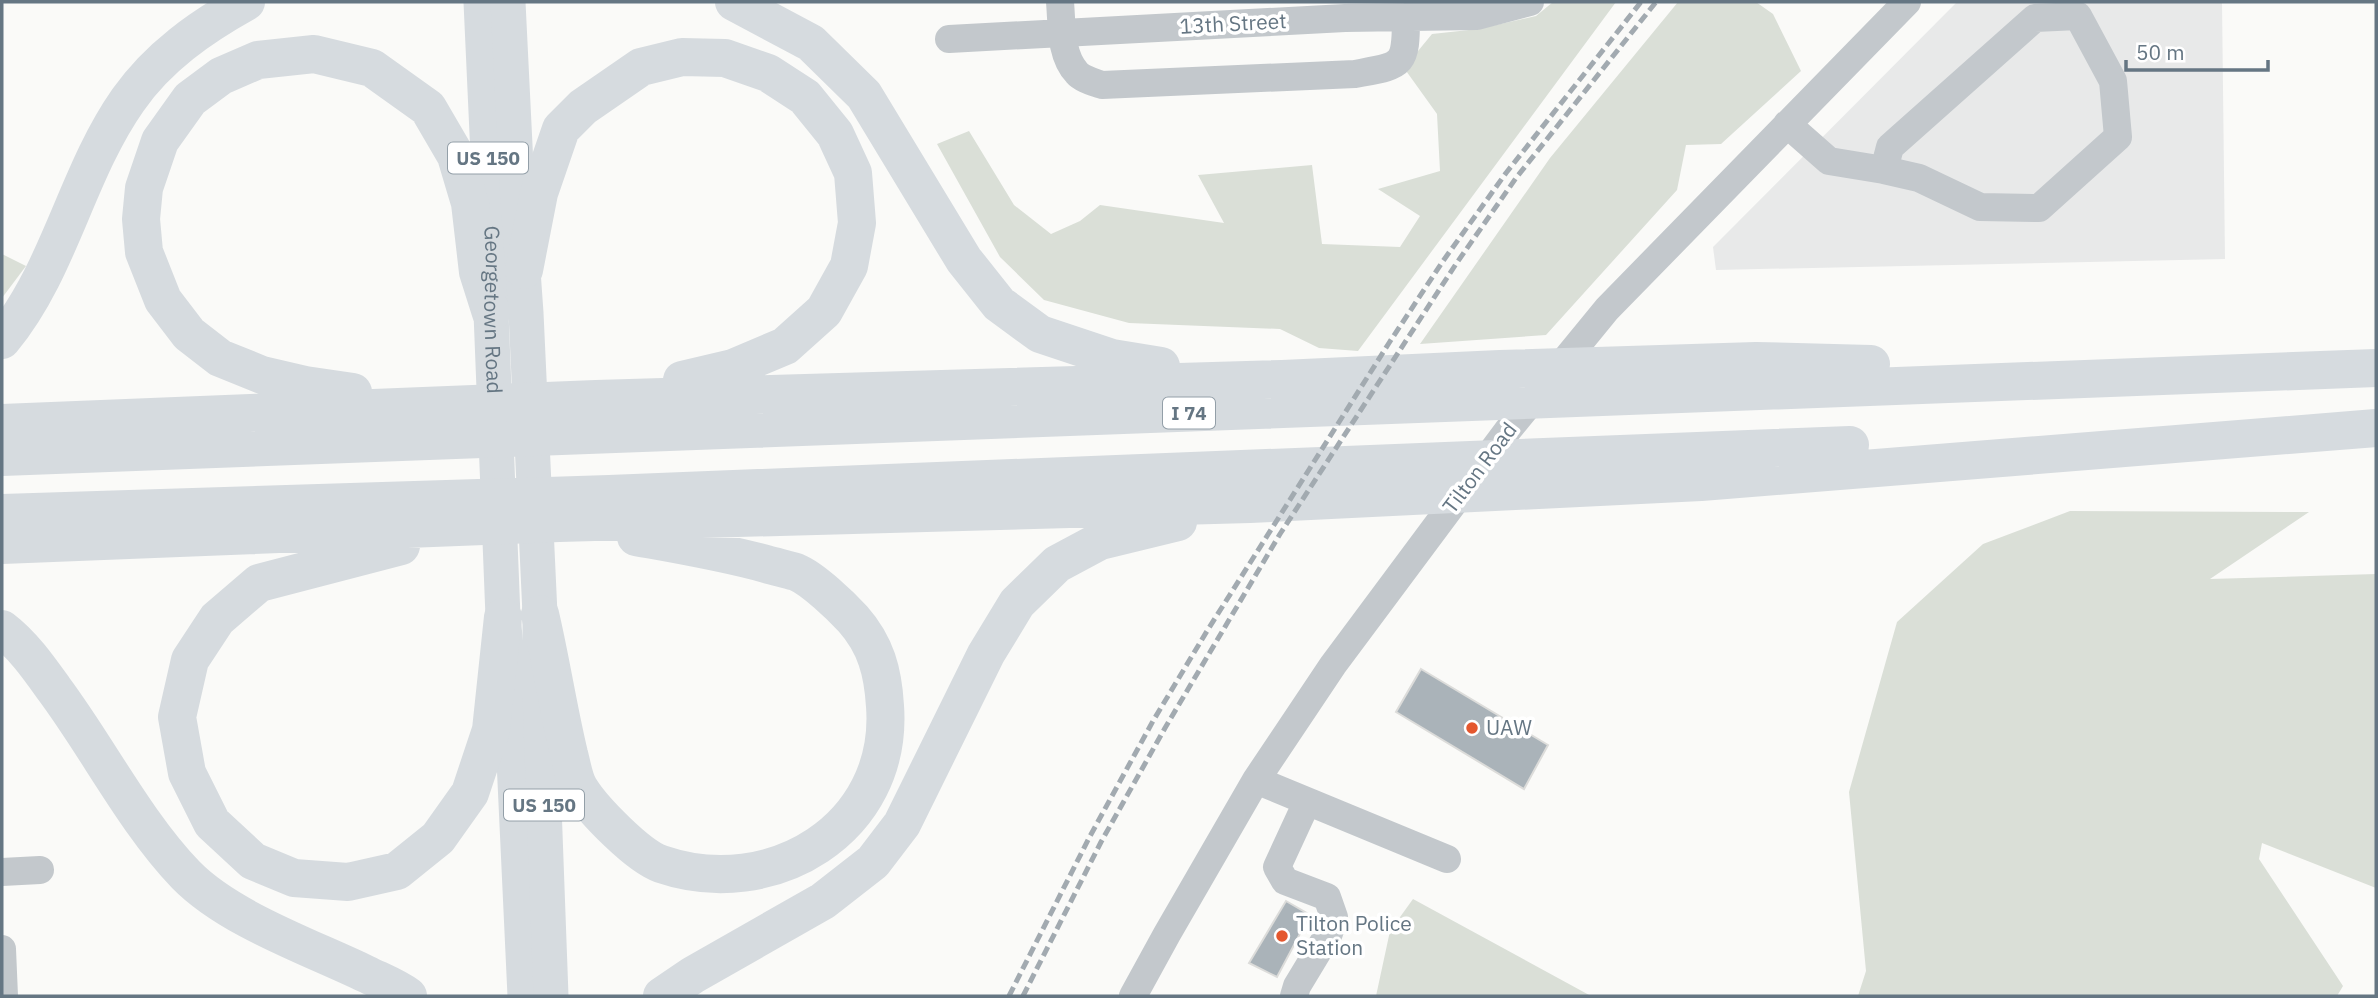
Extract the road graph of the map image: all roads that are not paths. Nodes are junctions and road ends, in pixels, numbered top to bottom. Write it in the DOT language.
graph roads {
  1 [pos="246,2"];
  2 [pos="481,2"];
  3 [pos="509,2"];
  4 [pos="734,2"];
  5 [pos="1060,2"];
  6 [pos="1529,2"];
  7 [pos="1907,2"];
  8 [pos="1344,10"];
  9 [pos="1406,17"];
  10 [pos="1062,33"];
  11 [pos="948,40"];
  12 [pos="1787,124"];
  13 [pos="1884,170"];
  14 [pos="524,270"];
  15 [pos="509,313"];
  16 [pos="2,340"];
  17 [pos="2376,368"];
  18 [pos="2151,378"];
  19 [pos="1282,379"];
  20 [pos="596,400"];
  21 [pos="445,406"];
  22 [pos="2,423"];
  23 [pos="2376,427"];
  24 [pos="2,457"];
  25 [pos="1250,504"];
  26 [pos="2,513"];
  27 [pos="559,523"];
  28 [pos="470,528"];
  29 [pos="2,545"];
  30 [pos="522,616"];
  31 [pos="2,629"];
  32 [pos="1256,780"];
  33 [pos="1307,802"];
  34 [pos="1447,859"];
  35 [pos="40,870"];
  36 [pos="2,872"];
  37 [pos="2,949"];
  38 [pos="4,996"];
  39 [pos="408,996"];
  40 [pos="525,996"];
  41 [pos="551,996"];
  42 [pos="662,996"];
  43 [pos="1133,996"];
  44 [pos="1294,996"];
  1 -- 16 [label="highway"];
  2 -- 15 [label="main road, Georgetown Road / US 150"];
  3 -- 14 [label="main road, Georgetown Road / US 150"];
  4 -- 19 [label="highway"];
  5 -- 10 [label="street"];
  6 -- 9 [label="street, 13th Street"];
  7 -- 12 [label="street, Tilton Road"];
  8 -- 9 [label="street, 13th Street"];
  8 -- 10 [label="street, 13th Street"];
  9 -- 10 [label="street"];
  10 -- 11 [label="street, 13th Street"];
  12 -- 13 [label="street"];
  12 -- 32 [label="street, Tilton Road"];
  13 -- 13 [label="street"];
  14 -- 15 [label="main road, Georgetown Road / US 150"];
  14 -- 20 [label="highway"];
  15 -- 21 [label="highway"];
  15 -- 30 [label="main road, Georgetown Road / US 150"];
  17 -- 18 [label="highway, I 74"];
  18 -- 19 [label="highway"];
  18 -- 24 [label="highway, I 74"];
  19 -- 20 [label="highway"];
  20 -- 21 [label="highway"];
  21 -- 22 [label="highway"];
  23 -- 25 [label="highway"];
  23 -- 26 [label="highway"];
  25 -- 27 [label="highway"];
  25 -- 42 [label="highway"];
  27 -- 28 [label="highway"];
  27 -- 30 [label="highway"];
  28 -- 29 [label="highway"];
  28 -- 30 [label="highway"];
  30 -- 40 [label="main road, US 150"];
  30 -- 41 [label="main road, US 150"];
  31 -- 39 [label="highway"];
  32 -- 33 [label="street"];
  32 -- 43 [label="street, Tilton Road"];
  33 -- 34 [label="street"];
  33 -- 44 [label="street"];
  35 -- 36 [label="street"];
  37 -- 38 [label="street"];
}
